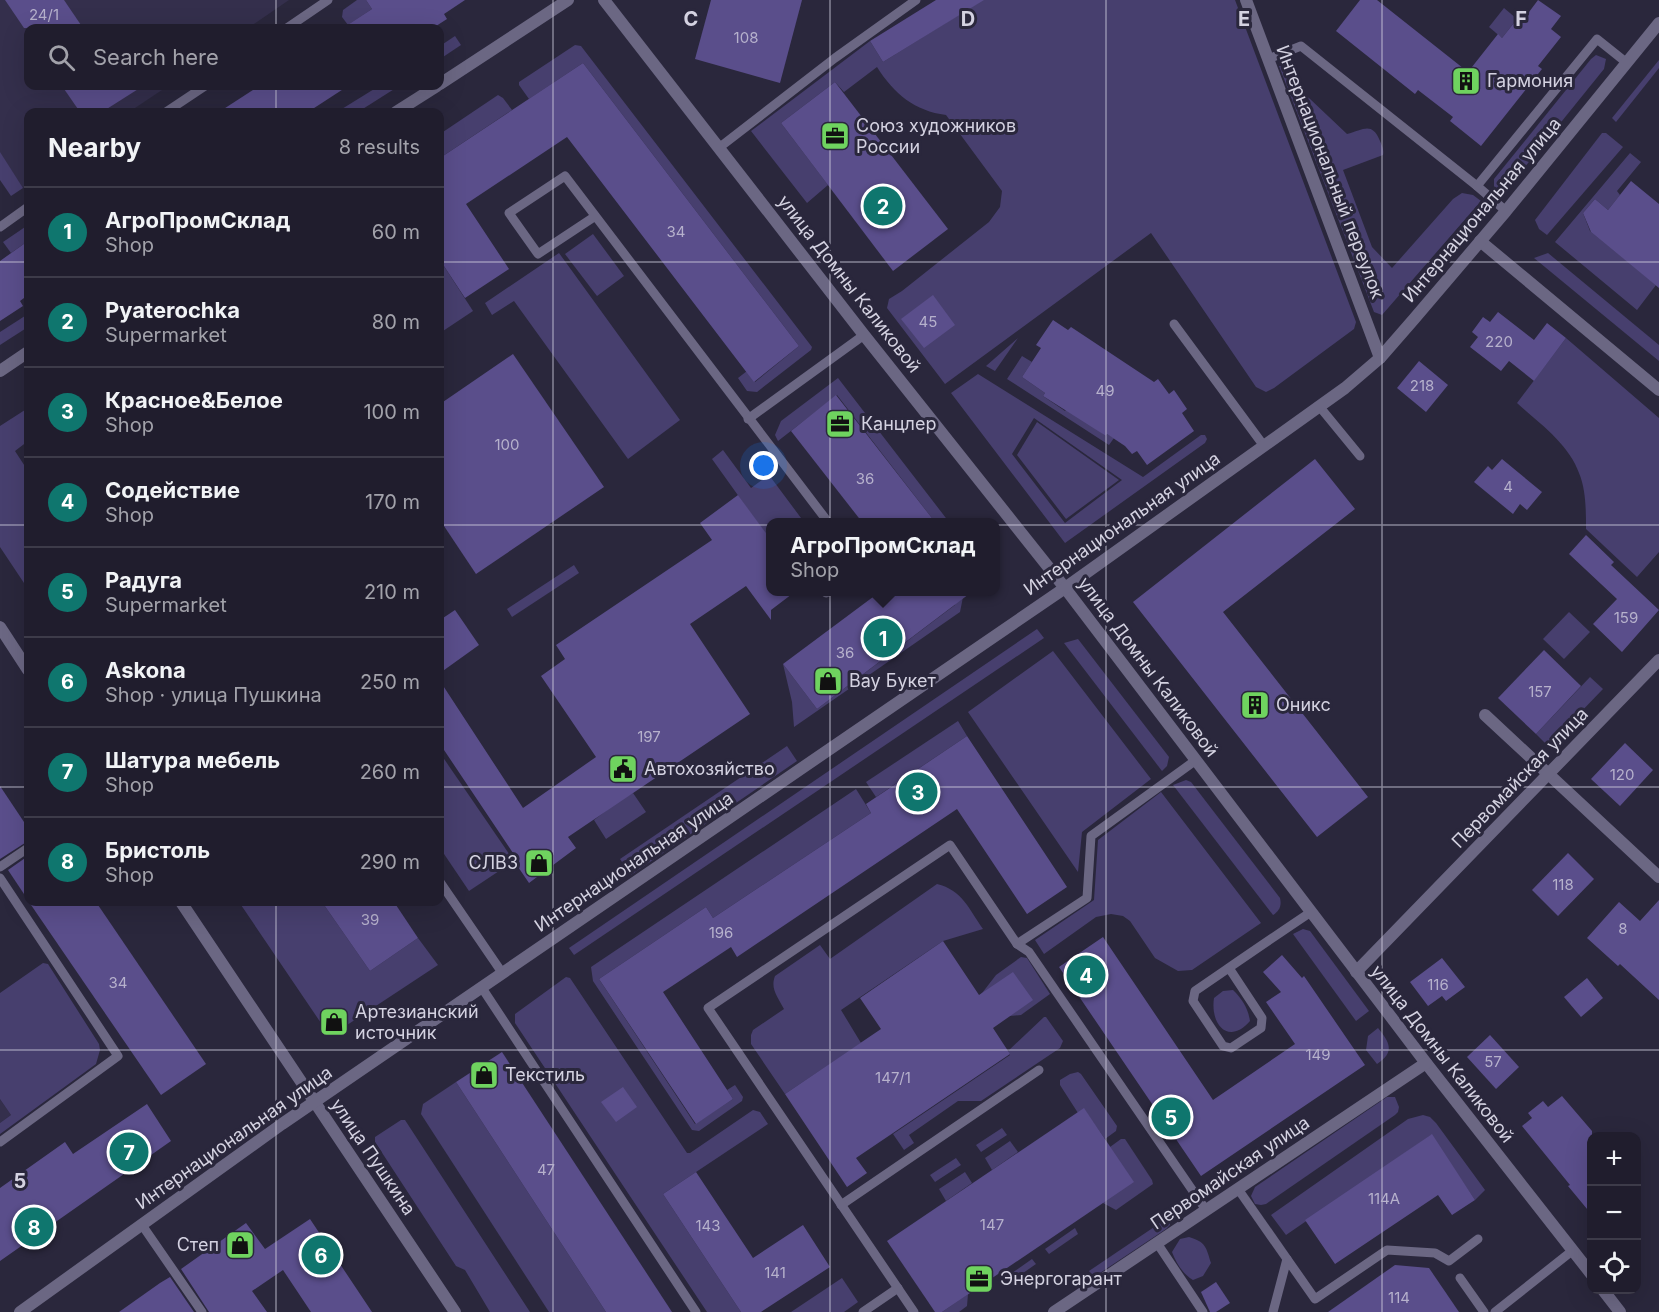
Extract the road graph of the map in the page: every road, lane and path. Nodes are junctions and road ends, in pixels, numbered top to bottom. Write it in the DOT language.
graph roads {
  1 [pos="328,0"];
  2 [pos="568,0"];
  3 [pos="604,0"];
  4 [pos="916,0"];
  5 [pos="1246,0"];
  6 [pos="1659,23"];
  7 [pos="293,24"];
  8 [pos="1268,58"];
  9 [pos="1627,63"];
  10 [pos="444,81"];
  11 [pos="200,90"];
  12 [pos="430,90"];
  13 [pos="176,108"];
  14 [pos="402,108"];
  15 [pos="720,147"];
  16 [pos="1477,186"];
  17 [pos="24,210"];
  18 [pos="1506,210"];
  19 [pos="594,217"];
  20 [pos="0,227"];
  21 [pos="1480,241"];
  22 [pos="1173,324"];
  23 [pos="864,335"];
  24 [pos="24,355"];
  25 [pos="1380,357"];
  26 [pos="0,371"];
  27 [pos="1659,390"];
  28 [pos="1319,406"];
  29 [pos="748,419"];
  30 [pos="1264,446"];
  31 [pos="1360,456"];
  32 [pos="825,518"];
  33 [pos="1065,588"];
  34 [pos="0,627"];
  35 [pos="1659,660"];
  36 [pos="24,664"];
  37 [pos="1485,715"];
  38 [pos="1196,760"];
  39 [pos="1548,775"];
  40 [pos="24,851"];
  41 [pos="0,867"];
  42 [pos="1659,877"];
  43 [pos="0,878"];
  44 [pos="444,888"];
  45 [pos="184,906"];
  46 [pos="1311,912"];
  47 [pos="1017,944"];
  48 [pos="1229,968"];
  49 [pos="1356,972"];
  50 [pos="503,974"];
  51 [pos="482,988"];
  52 [pos="1426,1063"];
  53 [pos="1039,1070"];
  54 [pos="315,1103"];
  55 [pos="0,1142"];
  56 [pos="1238,1189"];
  57 [pos="841,1205"];
  58 [pos="1206,1210"];
  59 [pos="142,1225"];
  60 [pos="1478,1239"];
  61 [pos="1157,1243"];
  62 [pos="1572,1251"];
  63 [pos="1287,1258"];
  64 [pos="1587,1269"];
  65 [pos="1460,1278"];
  66 [pos="898,1288"];
  67 [pos="1606,1294"];
  68 [pos="20,1312"];
  69 [pos="202,1312"];
  70 [pos="455,1312"];
  71 [pos="696,1312"];
  72 [pos="863,1312"];
  73 [pos="914,1312"];
  74 [pos="1054,1312"];
  75 [pos="1203,1312"];
  76 [pos="1273,1312"];
  77 [pos="1484,1312"];
  78 [pos="1495,1312"];
  79 [pos="1620,1312"];
  1 -- 7 [label="lane"];
  2 -- 10 [label="street"];
  3 -- 15 [label="street, улица Домны Каликовой"];
  4 -- 15 [label="lane"];
  5 -- 8 [label="street, Интернациональный переулок"];
  6 -- 9 [label="street, Интернациональная улица"];
  8 -- 16 [label="lane"];
  8 -- 25 [label="street, Интернациональный переулок"];
  9 -- 16 [label="lane"];
  9 -- 18 [label="street, Интернациональная улица"];
  11 -- 13 [label="lane"];
  12 -- 14 [label="street"];
  15 -- 23 [label="street, улица Домны Каликовой"];
  16 -- 18 [label="lane"];
  17 -- 20 [label="lane"];
  18 -- 21 [label="street, Интернациональная улица"];
  19 -- 19 [label="lane"];
  19 -- 29 [label="lane"];
  21 -- 25 [label="street, Интернациональная улица"];
  21 -- 27 [label="street"];
  22 -- 30 [label="lane"];
  23 -- 29 [label="lane"];
  23 -- 33 [label="street, улица Домны Каликовой"];
  24 -- 26 [label="street"];
  25 -- 28 [label="street, Интернациональная улица"];
  28 -- 30 [label="street, Интернациональная улица"];
  28 -- 31 [label="lane"];
  29 -- 32 [label="lane"];
  30 -- 33 [label="street, Интернациональная улица"];
  33 -- 38 [label="street, улица Домны Каликовой"];
  33 -- 50 [label="street, Интернациональная улица"];
  34 -- 36 [label="street"];
  35 -- 39 [label="street, Первомайская улица"];
  37 -- 39 [label="street"];
  38 -- 46 [label="street, улица Домны Каликовой"];
  38 -- 47 [label="lane"];
  39 -- 42 [label="street"];
  39 -- 49 [label="street, Первомайская улица"];
  40 -- 41 [label="lane"];
  43 -- 55 [label="lane"];
  44 -- 50 [label="lane"];
  45 -- 54 [label="street, улица Пушкина"];
  46 -- 48 [label="lane"];
  46 -- 49 [label="street, улица Домны Каликовой"];
  47 -- 57 [label="lane"];
  47 -- 58 [label="lane"];
  48 -- 48 [label="lane"];
  49 -- 52 [label="street, улица Домны Каликовой"];
  50 -- 51 [label="street, Интернациональная улица"];
  51 -- 54 [label="street, Интернациональная улица"];
  51 -- 71 [label="lane"];
  52 -- 56 [label="street, Первомайская улица"];
  52 -- 62 [label="street, улица Домны Каликовой"];
  53 -- 57 [label="lane"];
  54 -- 59 [label="street, Интернациональная улица"];
  54 -- 70 [label="street, улица Пушкина"];
  56 -- 58 [label="street, Первомайская улица"];
  56 -- 63 [label="lane"];
  57 -- 66 [label="lane"];
  58 -- 61 [label="street, Первомайская улица"];
  59 -- 68 [label="street, Интернациональная улица"];
  59 -- 69 [label="lane"];
  60 -- 63 [label="lane"];
  61 -- 74 [label="street, Первомайская улица"];
  61 -- 75 [label="lane"];
  62 -- 64 [label="street, улица Домны Каликовой"];
  62 -- 78 [label="lane"];
  63 -- 76 [label="lane"];
  65 -- 77 [label="lane"];
  66 -- 72 [label="lane"];
  66 -- 73 [label="lane"];
  67 -- 79 [label="street"];
}
